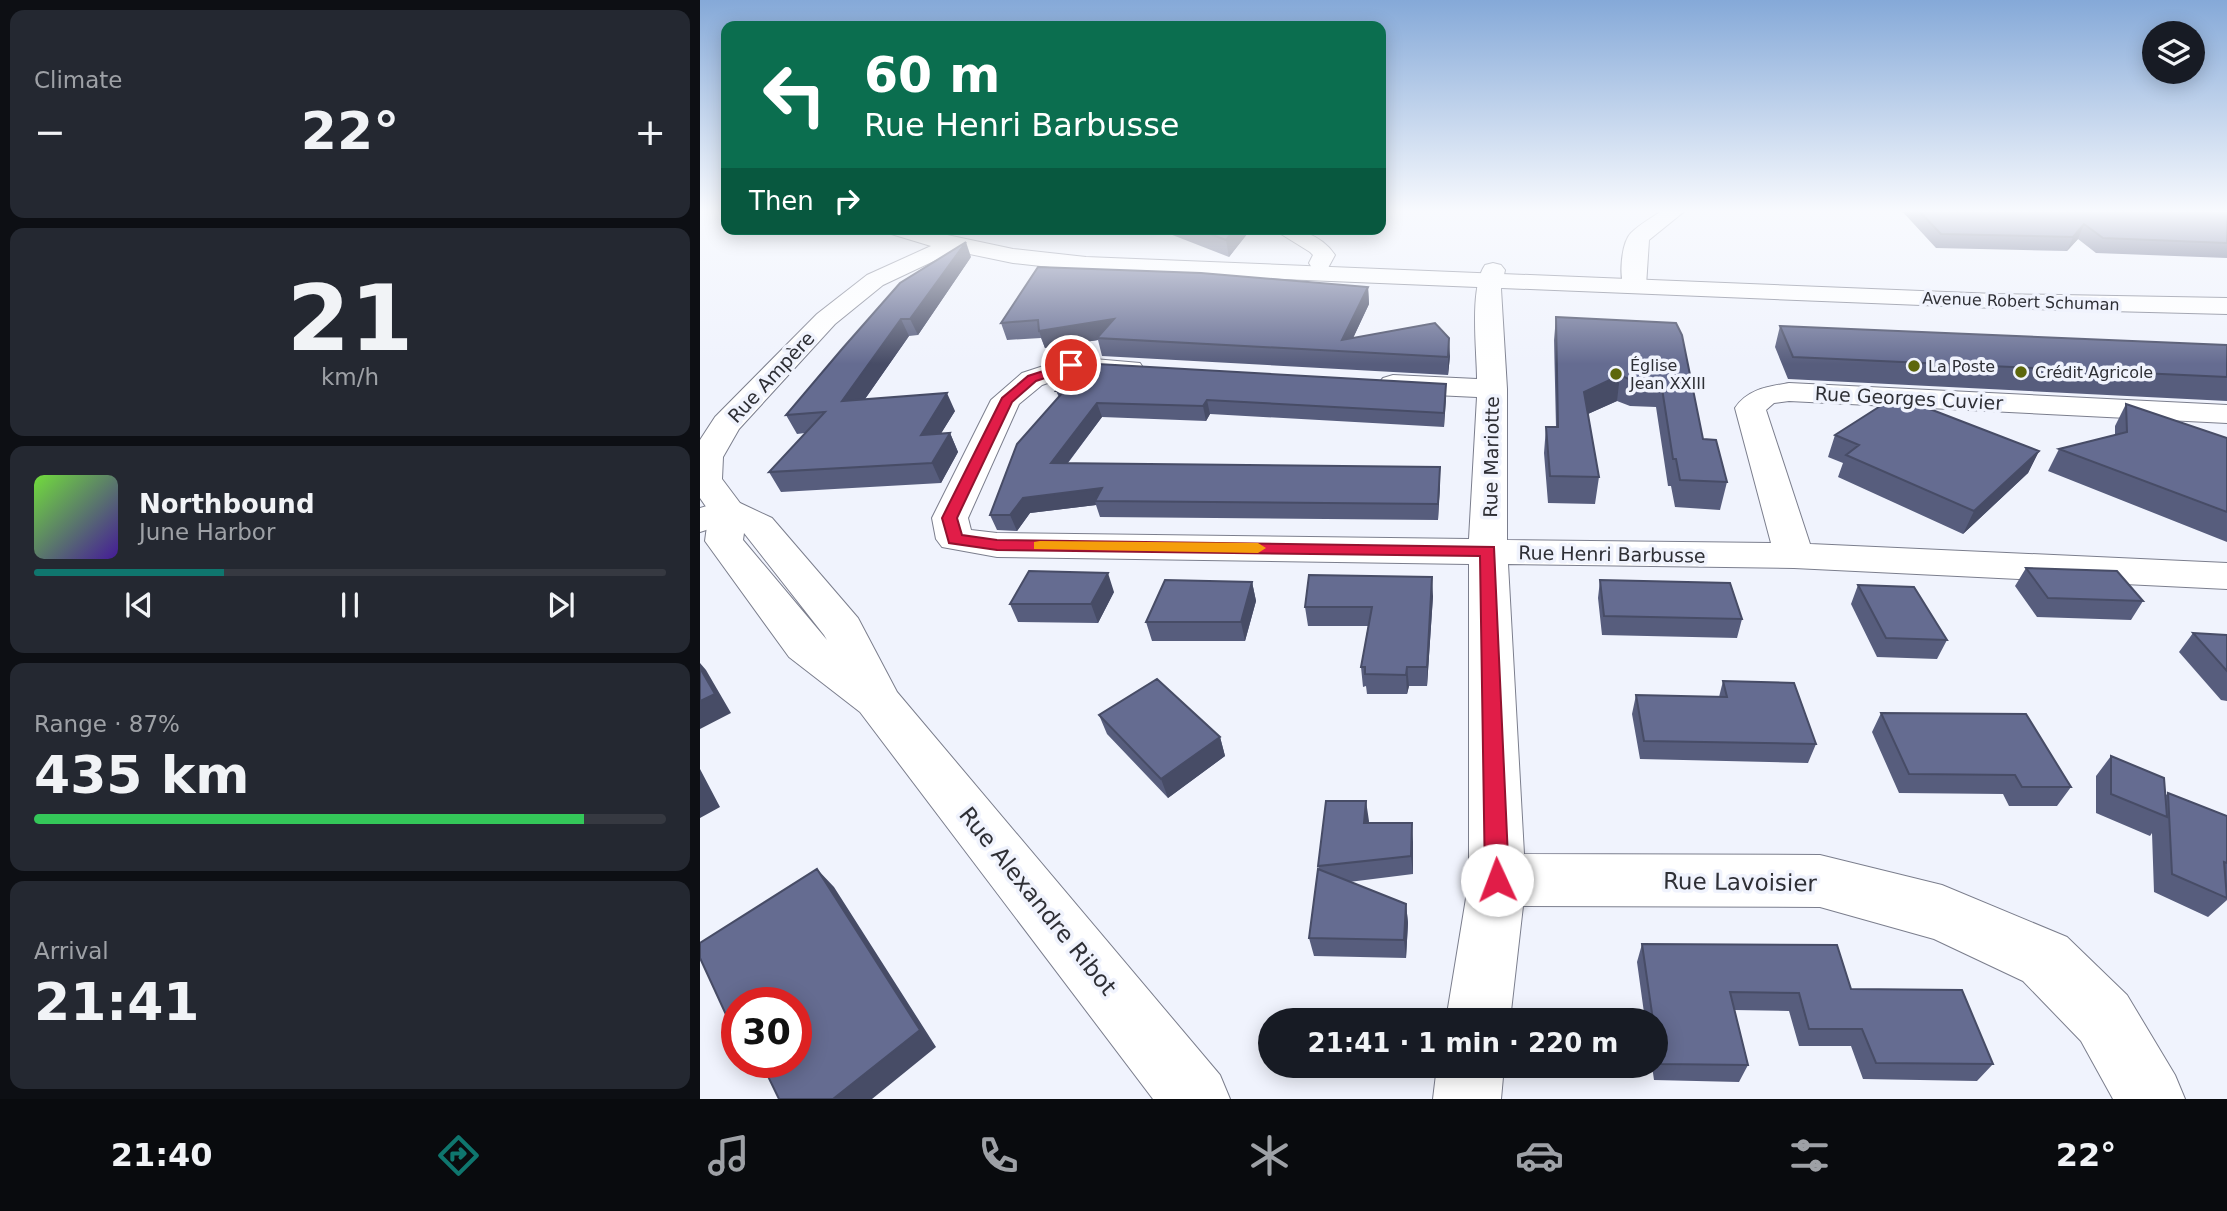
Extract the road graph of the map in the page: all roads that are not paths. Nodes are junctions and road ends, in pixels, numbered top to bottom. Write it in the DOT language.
graph roads {
  1 [pos="862,261"];
  2 [pos="911,261"];
  3 [pos="927,261"];
  4 [pos="1057,261"];
  5 [pos="1287,261"];
  6 [pos="1636,261"];
  7 [pos="1320,263"];
  8 [pos="892,271"];
  9 [pos="1492,274"];
  10 [pos="1634,281"];
  11 [pos="2227,304"];
  12 [pos="825,319"];
  13 [pos="1154,370"];
  14 [pos="1363,383"];
  15 [pos="1492,389"];
  16 [pos="2227,414"];
  17 [pos="714,516"];
  18 [pos="1488,551"];
  19 [pos="1794,556"];
  20 [pos="2227,576"];
  21 [pos="1497,880"];
  22 [pos="1480,1008"];
  23 [pos="1469,1078"];
  24 [pos="1196,1099"];
  25 [pos="1466,1099"];
  26 [pos="2151,1099"];
  1 -- 12 [label="main road, Rue Ampère"];
  2 -- 8 [label="main road, Rue Ampère"];
  3 -- 8 [label="main road, Rue Ampère"];
  4 -- 9 [label="main road, Avenue Robert Schuman"];
  5 -- 7 [label="main road, Avenue Robert Schuman"];
  6 -- 10 [label="main road"];
  7 -- 9 [label="main road, Avenue Robert Schuman"];
  8 -- 12 [label="main road, Rue Ampère"];
  9 -- 10 [label="main road, Avenue Robert Schuman"];
  9 -- 15 [label="main road, Rue Mariotte"];
  10 -- 11 [label="main road, Avenue Robert Schuman"];
  12 -- 17 [label="main road, Rue Ampère"];
  13 -- 18 [label="main road, Rue Henri Barbusse"];
  14 -- 15 [label="main road"];
  15 -- 18 [label="main road, Rue Mariotte"];
  16 -- 19 [label="main road, Rue Georges Cuvier"];
  17 -- 24 [label="main road, Rue Alexandre Ribot"];
  18 -- 19 [label="main road, Rue Henri Barbusse"];
  18 -- 21 [label="main road, Rue Mariotte"];
  19 -- 20 [label="main road, Rue Henri Barbusse"];
  21 -- 22 [label="main road, Rue Mariotte"];
  21 -- 26 [label="main road, Rue Lavoisier"];
  23 -- 25 [label="main road"];
}
